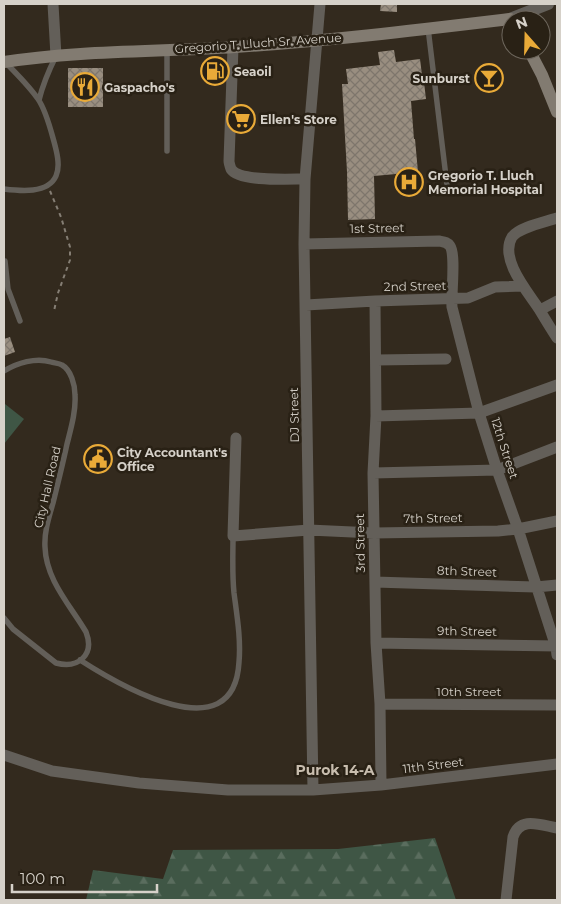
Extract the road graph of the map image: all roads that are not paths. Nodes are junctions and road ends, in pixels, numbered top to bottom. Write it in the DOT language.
graph roads {
  1 [pos="53,4"];
  2 [pos="320,4"];
  3 [pos="548,4"];
  4 [pos="534,10"];
  5 [pos="501,21"];
  6 [pos="428,28"];
  7 [pos="317,41"];
  8 [pos="233,47"];
  9 [pos="167,50"];
  10 [pos="56,56"];
  11 [pos="535,60"];
  12 [pos="4,62"];
  13 [pos="553,91"];
  14 [pos="40,100"];
  15 [pos="557,112"];
  16 [pos="166,151"];
  17 [pos="305,180"];
  18 [pos="447,185"];
  19 [pos="4,189"];
  20 [pos="557,218"];
  21 [pos="304,244"];
  22 [pos="449,245"];
  23 [pos="5,261"];
  24 [pos="523,286"];
  25 [pos="451,299"];
  26 [pos="375,301"];
  27 [pos="557,301"];
  28 [pos="306,305"];
  29 [pos="540,310"];
  30 [pos="20,321"];
  31 [pos="557,338"];
  32 [pos="446,359"];
  33 [pos="376,360"];
  34 [pos="4,371"];
  35 [pos="557,385"];
  36 [pos="479,413"];
  37 [pos="376,416"];
  38 [pos="236,438"];
  39 [pos="557,447"];
  40 [pos="497,470"];
  41 [pos="373,473"];
  42 [pos="557,521"];
  43 [pos="309,530"];
  44 [pos="518,530"];
  45 [pos="374,532"];
  46 [pos="233,536"];
  47 [pos="375,582"];
  48 [pos="557,585"];
  49 [pos="536,587"];
  50 [pos="4,618"];
  51 [pos="376,642"];
  52 [pos="557,649"];
  53 [pos="80,660"];
  54 [pos="380,704"];
  55 [pos="557,705"];
  56 [pos="4,755"];
  57 [pos="557,764"];
  58 [pos="381,785"];
  59 [pos="313,790"];
  60 [pos="557,828"];
  61 [pos="506,900"];
  1 -- 10 [label="street"];
  2 -- 7 [label="street, DJ Street"];
  3 -- 4 [label="street"];
  5 -- 6 [label="main road, Gregorio T. Lluch Sr. Avenue"];
  6 -- 7 [label="main road, Gregorio T. Lluch Sr. Avenue"];
  6 -- 18 [label="lane"];
  7 -- 8 [label="main road, Gregorio T. Lluch Sr. Avenue"];
  7 -- 17 [label="street, DJ Street"];
  8 -- 9 [label="main road, Gregorio T. Lluch Sr. Avenue"];
  8 -- 17 [label="street"];
  9 -- 10 [label="main road, Gregorio T. Lluch Sr. Avenue"];
  9 -- 16 [label="lane"];
  10 -- 12 [label="main road, Gregorio T. Lluch Sr. Avenue"];
  10 -- 14 [label="lane"];
  11 -- 13 [label="main road"];
  12 -- 14 [label="lane"];
  13 -- 15 [label="main road"];
  14 -- 19 [label="lane"];
  17 -- 21 [label="street, DJ Street"];
  20 -- 24 [label="street"];
  21 -- 22 [label="street, 1st Street"];
  21 -- 28 [label="street, DJ Street"];
  22 -- 25 [label="street, 12th Street"];
  23 -- 30 [label="lane"];
  24 -- 25 [label="street, 2nd Street"];
  24 -- 29 [label="street"];
  25 -- 26 [label="street, 2nd Street"];
  25 -- 36 [label="street, 12th Street"];
  26 -- 28 [label="street, 2nd Street"];
  26 -- 33 [label="street, 3rd Street"];
  27 -- 29 [label="street"];
  28 -- 43 [label="street, DJ Street"];
  29 -- 31 [label="street"];
  32 -- 33 [label="street"];
  33 -- 37 [label="street, 3rd Street"];
  34 -- 53 [label="lane, City Hall Road"];
  35 -- 36 [label="street"];
  36 -- 37 [label="street"];
  36 -- 40 [label="street, 12th Street"];
  37 -- 41 [label="street, 3rd Street"];
  38 -- 46 [label="street"];
  39 -- 40 [label="street"];
  40 -- 41 [label="street"];
  40 -- 44 [label="street, 12th Street"];
  41 -- 45 [label="street, 3rd Street"];
  42 -- 44 [label="street, 7th Street"];
  43 -- 45 [label="street, 7th Street"];
  43 -- 46 [label="street, 7th Street"];
  43 -- 59 [label="street, DJ Street"];
  44 -- 45 [label="street, 7th Street"];
  44 -- 49 [label="street, 12th Street"];
  45 -- 47 [label="street, 3rd Street"];
  46 -- 53 [label="lane"];
  47 -- 49 [label="street, 8th Street"];
  47 -- 51 [label="street, 3rd Street"];
  48 -- 49 [label="street, 8th Street"];
  49 -- 52 [label="street, 12th Street"];
  50 -- 53 [label="lane"];
  51 -- 52 [label="street, 9th Street"];
  51 -- 54 [label="street, 3rd Street"];
  54 -- 55 [label="street, 10th Street"];
  54 -- 58 [label="street, 3rd Street"];
  56 -- 59 [label="street, 11th Street"];
  57 -- 58 [label="street, 11th Street"];
  58 -- 59 [label="street, 11th Street"];
  60 -- 61 [label="street"];
}
